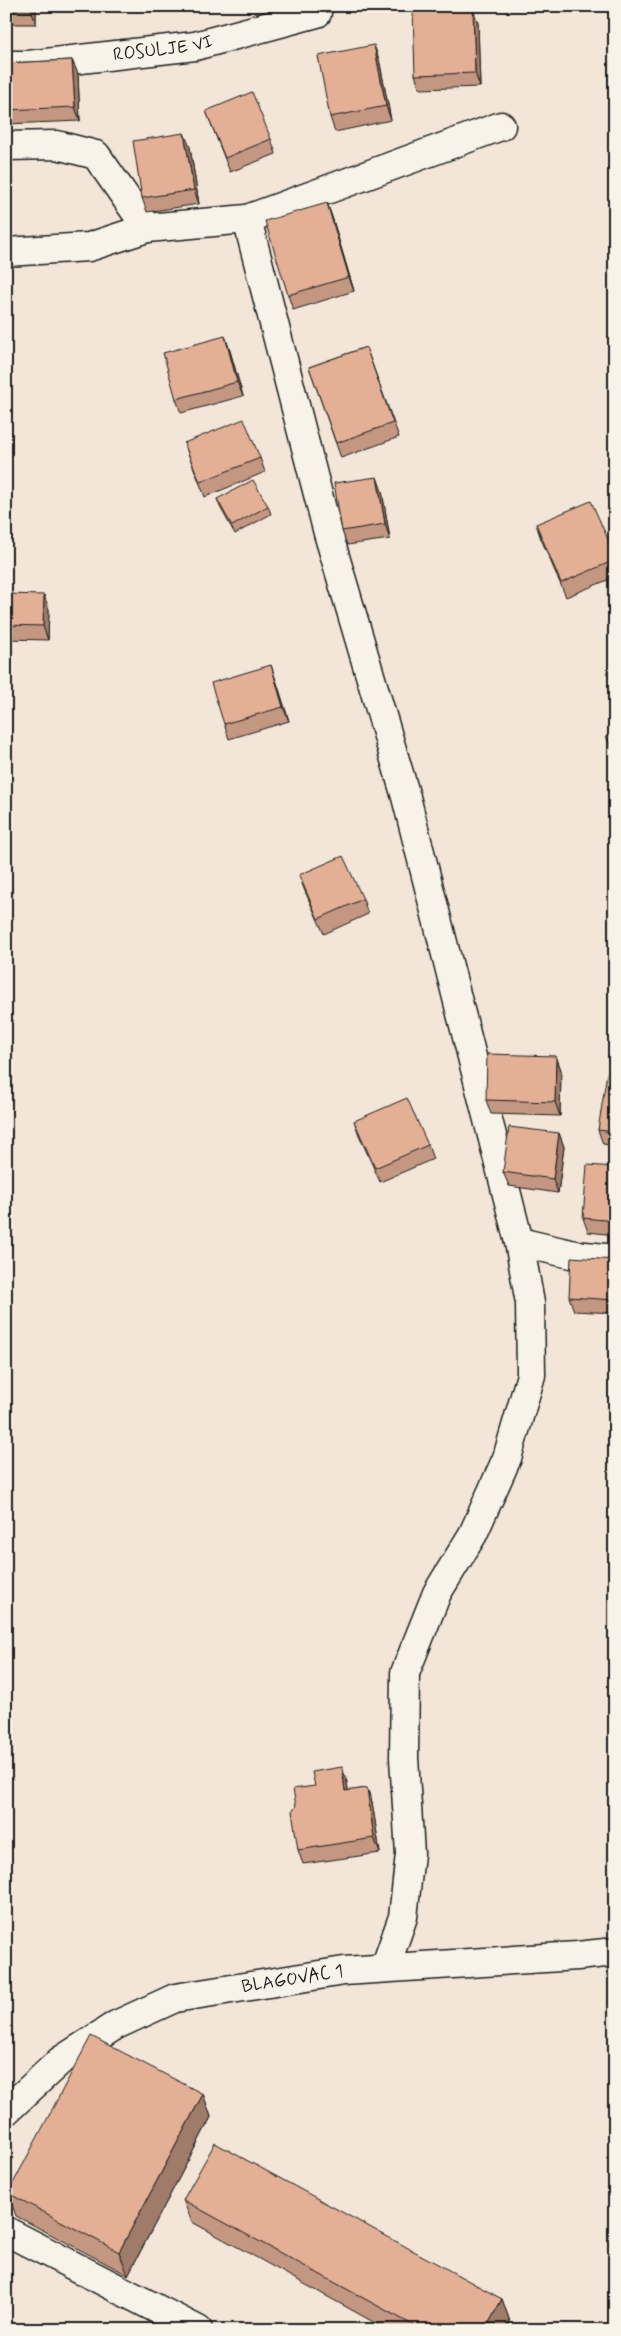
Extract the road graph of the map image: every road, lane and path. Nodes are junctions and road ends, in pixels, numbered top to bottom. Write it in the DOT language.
graph roads {
  1 [pos="316,13"];
  2 [pos="6,65"];
  3 [pos="501,126"];
  4 [pos="6,146"];
  5 [pos="247,219"];
  6 [pos="147,228"];
  7 [pos="6,252"];
  8 [pos="519,1242"];
  9 [pos="615,1259"];
  10 [pos="615,1952"];
  11 [pos="385,1968"];
  12 [pos="6,2110"];
  13 [pos="6,2231"];
  14 [pos="198,2330"];
  1 -- 2 [label="street, ROSULJE VI"];
  3 -- 5 [label="street"];
  4 -- 6 [label="street"];
  5 -- 6 [label="street"];
  5 -- 8 [label="street"];
  6 -- 7 [label="street"];
  8 -- 9 [label="street"];
  8 -- 11 [label="street"];
  10 -- 11 [label="street, BLAGOVAC 1"];
  11 -- 12 [label="street, BLAGOVAC 1"];
  13 -- 14 [label="street"];
}
